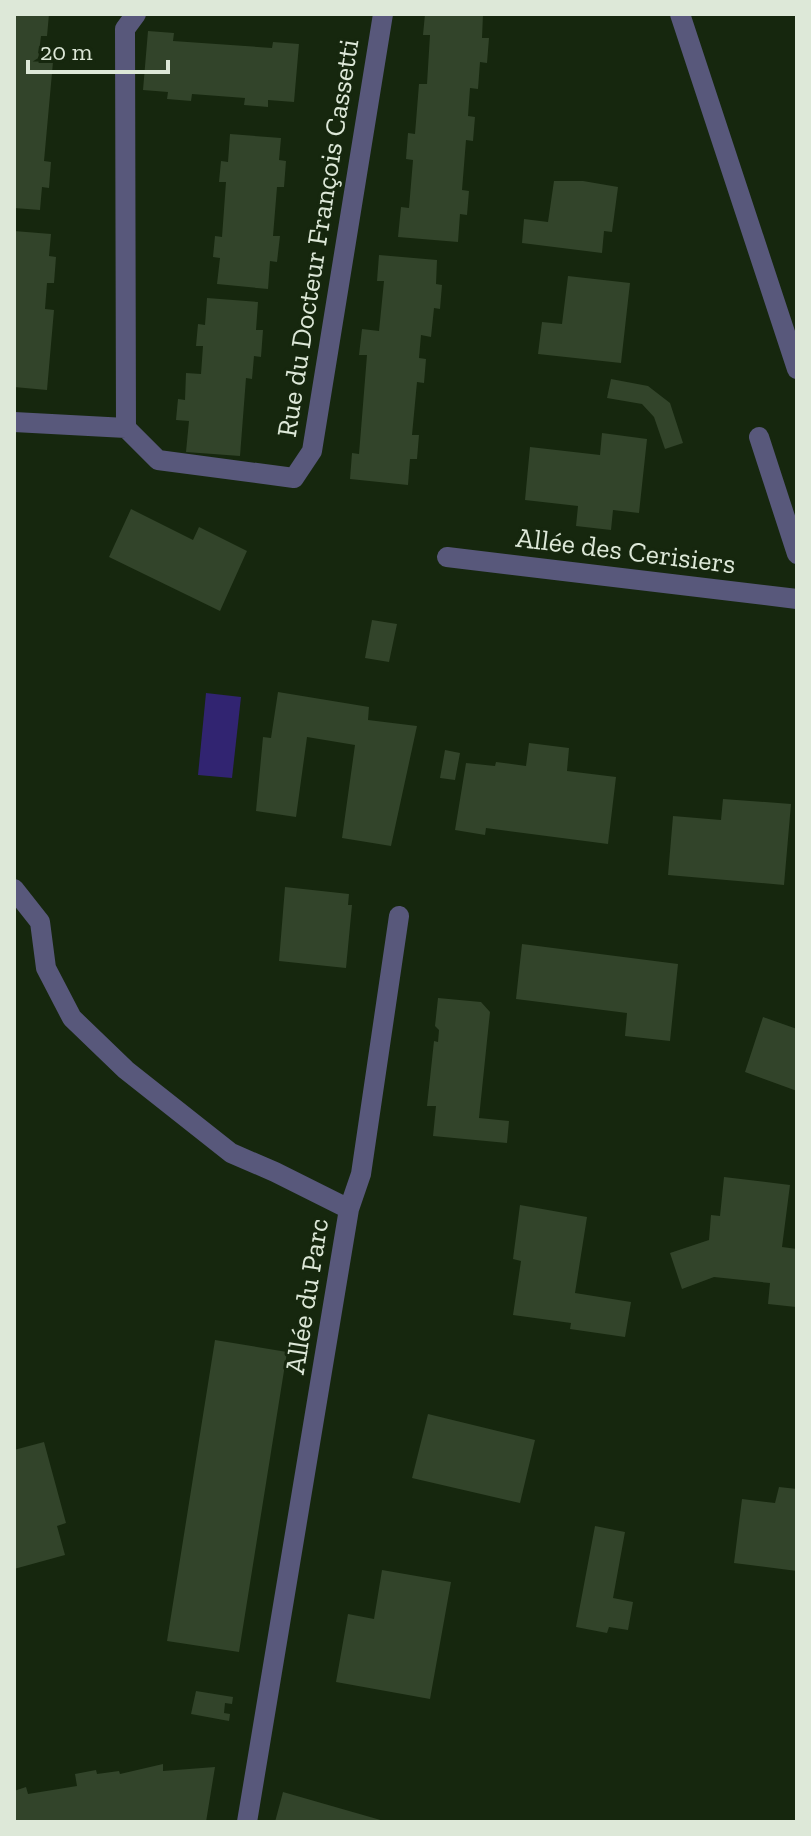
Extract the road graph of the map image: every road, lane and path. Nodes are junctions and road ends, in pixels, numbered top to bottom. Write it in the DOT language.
graph roads {
  1 [pos="136,14"];
  2 [pos="383,14"];
  3 [pos="680,14"];
  4 [pos="797,369"];
  5 [pos="14,422"];
  6 [pos="126,428"];
  7 [pos="759,437"];
  8 [pos="797,554"];
  9 [pos="447,557"];
  10 [pos="797,599"];
  11 [pos="14,889"];
  12 [pos="399,916"];
  13 [pos="349,1209"];
  14 [pos="247,1822"];
  1 -- 6 [label="street"];
  2 -- 6 [label="street, Rue du Docteur François Cassetti"];
  3 -- 4 [label="street"];
  5 -- 6 [label="street"];
  7 -- 8 [label="street"];
  9 -- 10 [label="street, Allée des Cerisiers"];
  11 -- 13 [label="street, Allée du Parc"];
  12 -- 13 [label="street"];
  13 -- 14 [label="street, Allée du Parc"];
}
